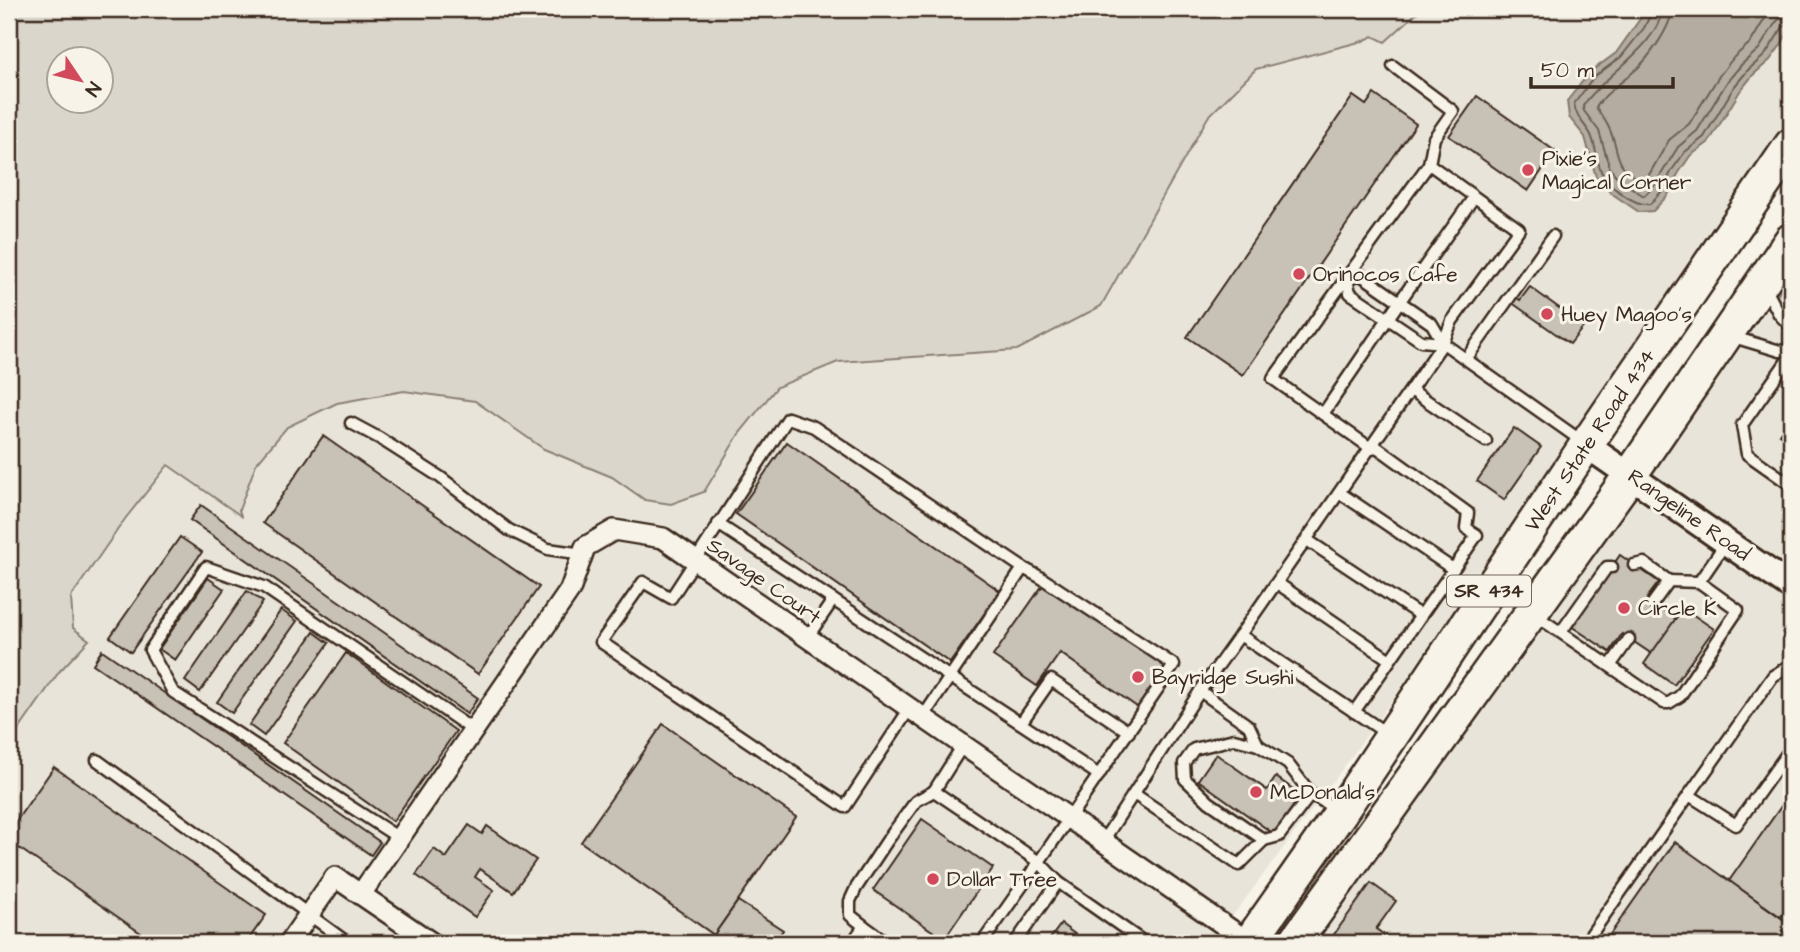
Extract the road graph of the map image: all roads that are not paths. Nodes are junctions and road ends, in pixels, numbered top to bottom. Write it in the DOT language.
graph roads {
  1 [pos="1393,66"];
  2 [pos="1791,145"];
  3 [pos="1429,164"];
  4 [pos="1474,197"];
  5 [pos="1553,236"];
  6 [pos="1791,240"];
  7 [pos="1346,278"];
  8 [pos="1763,282"];
  9 [pos="1399,302"];
  10 [pos="1388,319"];
  11 [pos="1791,327"];
  12 [pos="1726,335"];
  13 [pos="1443,343"];
  14 [pos="1791,349"];
  15 [pos="1791,355"];
  16 [pos="1466,359"];
  17 [pos="1411,390"];
  18 [pos="1324,414"];
  19 [pos="351,423"];
  20 [pos="1486,441"];
  21 [pos="1586,444"];
  22 [pos="1373,447"];
  23 [pos="1631,474"];
  24 [pos="1791,485"];
  25 [pos="1340,493"];
  26 [pos="718,524"];
  27 [pos="1307,540"];
  28 [pos="1727,542"];
  29 [pos="583,554"];
  30 [pos="695,560"];
  31 [pos="1634,565"];
  32 [pos="1023,568"];
  33 [pos="1453,569"];
  34 [pos="1607,572"];
  35 [pos="1669,581"];
  36 [pos="1699,582"];
  37 [pos="1276,583"];
  38 [pos="1791,587"];
  39 [pos="833,600"];
  40 [pos="1653,603"];
  41 [pos="1531,612"];
  42 [pos="1420,616"];
  43 [pos="1561,632"];
  44 [pos="1240,635"];
  45 [pos="807,638"];
  46 [pos="1629,639"];
  47 [pos="1391,660"];
  48 [pos="1791,665"];
  49 [pos="1610,666"];
  50 [pos="950,677"];
  51 [pos="1200,691"];
  52 [pos="1354,712"];
  53 [pos="916,713"];
  54 [pos="1021,723"];
  55 [pos="474,730"];
  56 [pos="1129,732"];
  57 [pos="1391,737"];
  58 [pos="964,745"];
  59 [pos="1258,745"];
  60 [pos="1791,748"];
  61 [pos="97,760"];
  62 [pos="1099,775"];
  63 [pos="934,791"];
  64 [pos="1133,794"];
  65 [pos="1311,794"];
  66 [pos="1689,795"];
  67 [pos="1341,812"];
  68 [pos="1069,817"];
  69 [pos="399,838"];
  70 [pos="1264,840"];
  71 [pos="1103,841"];
  72 [pos="1040,862"];
  73 [pos="1058,882"];
  74 [pos="361,894"];
  75 [pos="1285,894"];
  76 [pos="309,915"];
  77 [pos="864,926"];
  78 [pos="289,943"];
  79 [pos="348,943"];
  80 [pos="432,943"];
  81 [pos="852,943"];
  82 [pos="888,943"];
  83 [pos="982,943"];
  84 [pos="1015,943"];
  85 [pos="1145,943"];
  86 [pos="1250,943"];
  87 [pos="1280,943"];
  88 [pos="1294,943"];
  89 [pos="1585,943"];
  1 -- 3 [label="lane"];
  2 -- 21 [label="main road, West State Road 434 / SR 434"];
  3 -- 4 [label="lane"];
  3 -- 7 [label="lane"];
  4 -- 9 [label="lane"];
  4 -- 13 [label="lane"];
  5 -- 16 [label="lane"];
  6 -- 8 [label="main road, SR 434"];
  7 -- 9 [label="lane"];
  7 -- 10 [label="lane"];
  7 -- 18 [label="lane"];
  8 -- 11 [label="lane"];
  8 -- 12 [label="main road, SR 434"];
  9 -- 10 [label="lane"];
  9 -- 13 [label="lane"];
  10 -- 13 [label="lane"];
  10 -- 18 [label="lane"];
  12 -- 14 [label="lane"];
  12 -- 23 [label="main road, SR 434"];
  13 -- 16 [label="lane"];
  13 -- 17 [label="lane"];
  15 -- 24 [label="lane"];
  16 -- 21 [label="lane"];
  17 -- 20 [label="lane"];
  17 -- 22 [label="lane"];
  18 -- 22 [label="lane"];
  19 -- 29 [label="lane"];
  21 -- 23 [label="street, Rangeline Road"];
  21 -- 57 [label="main road, West State Road 434 / SR 434"];
  22 -- 25 [label="lane"];
  22 -- 33 [label="lane"];
  23 -- 28 [label="street, Rangeline Road"];
  23 -- 41 [label="main road, SR 434"];
  25 -- 27 [label="lane"];
  25 -- 33 [label="lane"];
  26 -- 30 [label="lane"];
  26 -- 32 [label="lane"];
  26 -- 39 [label="lane"];
  27 -- 37 [label="lane"];
  27 -- 42 [label="lane"];
  28 -- 36 [label="lane"];
  28 -- 38 [label="street, Rangeline Road"];
  29 -- 30 [label="street, Savage Court"];
  29 -- 55 [label="street"];
  30 -- 45 [label="street, Savage Court"];
  30 -- 53 [label="lane"];
  31 -- 35 [label="lane"];
  32 -- 50 [label="lane"];
  32 -- 56 [label="lane"];
  33 -- 42 [label="lane"];
  34 -- 43 [label="lane"];
  35 -- 36 [label="lane"];
  35 -- 40 [label="lane"];
  36 -- 49 [label="lane"];
  37 -- 44 [label="lane"];
  37 -- 47 [label="lane"];
  39 -- 45 [label="lane"];
  39 -- 50 [label="lane"];
  41 -- 43 [label="lane"];
  41 -- 88 [label="main road, SR 434"];
  42 -- 47 [label="lane"];
  43 -- 49 [label="lane"];
  44 -- 51 [label="lane"];
  44 -- 52 [label="lane"];
  45 -- 53 [label="street, Savage Court"];
  46 -- 49 [label="lane"];
  47 -- 52 [label="lane"];
  48 -- 66 [label="lane"];
  50 -- 53 [label="lane"];
  50 -- 54 [label="lane"];
  51 -- 59 [label="lane"];
  51 -- 64 [label="lane"];
  52 -- 57 [label="lane"];
  53 -- 58 [label="street, Savage Court"];
  54 -- 56 [label="lane"];
  54 -- 62 [label="lane"];
  55 -- 69 [label="street"];
  55 -- 69 [label="lane"];
  56 -- 62 [label="lane"];
  57 -- 67 [label="main road, SR 434"];
  58 -- 63 [label="lane"];
  58 -- 68 [label="street, Savage Court"];
  59 -- 65 [label="lane"];
  59 -- 70 [label="lane"];
  60 -- 66 [label="lane"];
  61 -- 76 [label="lane"];
  62 -- 68 [label="lane"];
  63 -- 72 [label="lane"];
  63 -- 77 [label="lane"];
  64 -- 70 [label="lane"];
  64 -- 71 [label="lane"];
  65 -- 67 [label="lane"];
  65 -- 70 [label="lane"];
  66 -- 89 [label="lane"];
  67 -- 75 [label="main road, SR 434"];
  68 -- 71 [label="street, Savage Court"];
  68 -- 72 [label="lane"];
  69 -- 74 [label="street"];
  71 -- 86 [label="street, Savage Court"];
  72 -- 73 [label="lane"];
  72 -- 83 [label="lane"];
  73 -- 84 [label="lane"];
  73 -- 85 [label="lane"];
  74 -- 76 [label="street"];
  74 -- 80 [label="street"];
  75 -- 86 [label="main road, SR 434"];
  75 -- 87 [label="main road"];
  76 -- 78 [label="street"];
  76 -- 79 [label="lane"];
  77 -- 81 [label="lane"];
  77 -- 82 [label="lane"];
}
